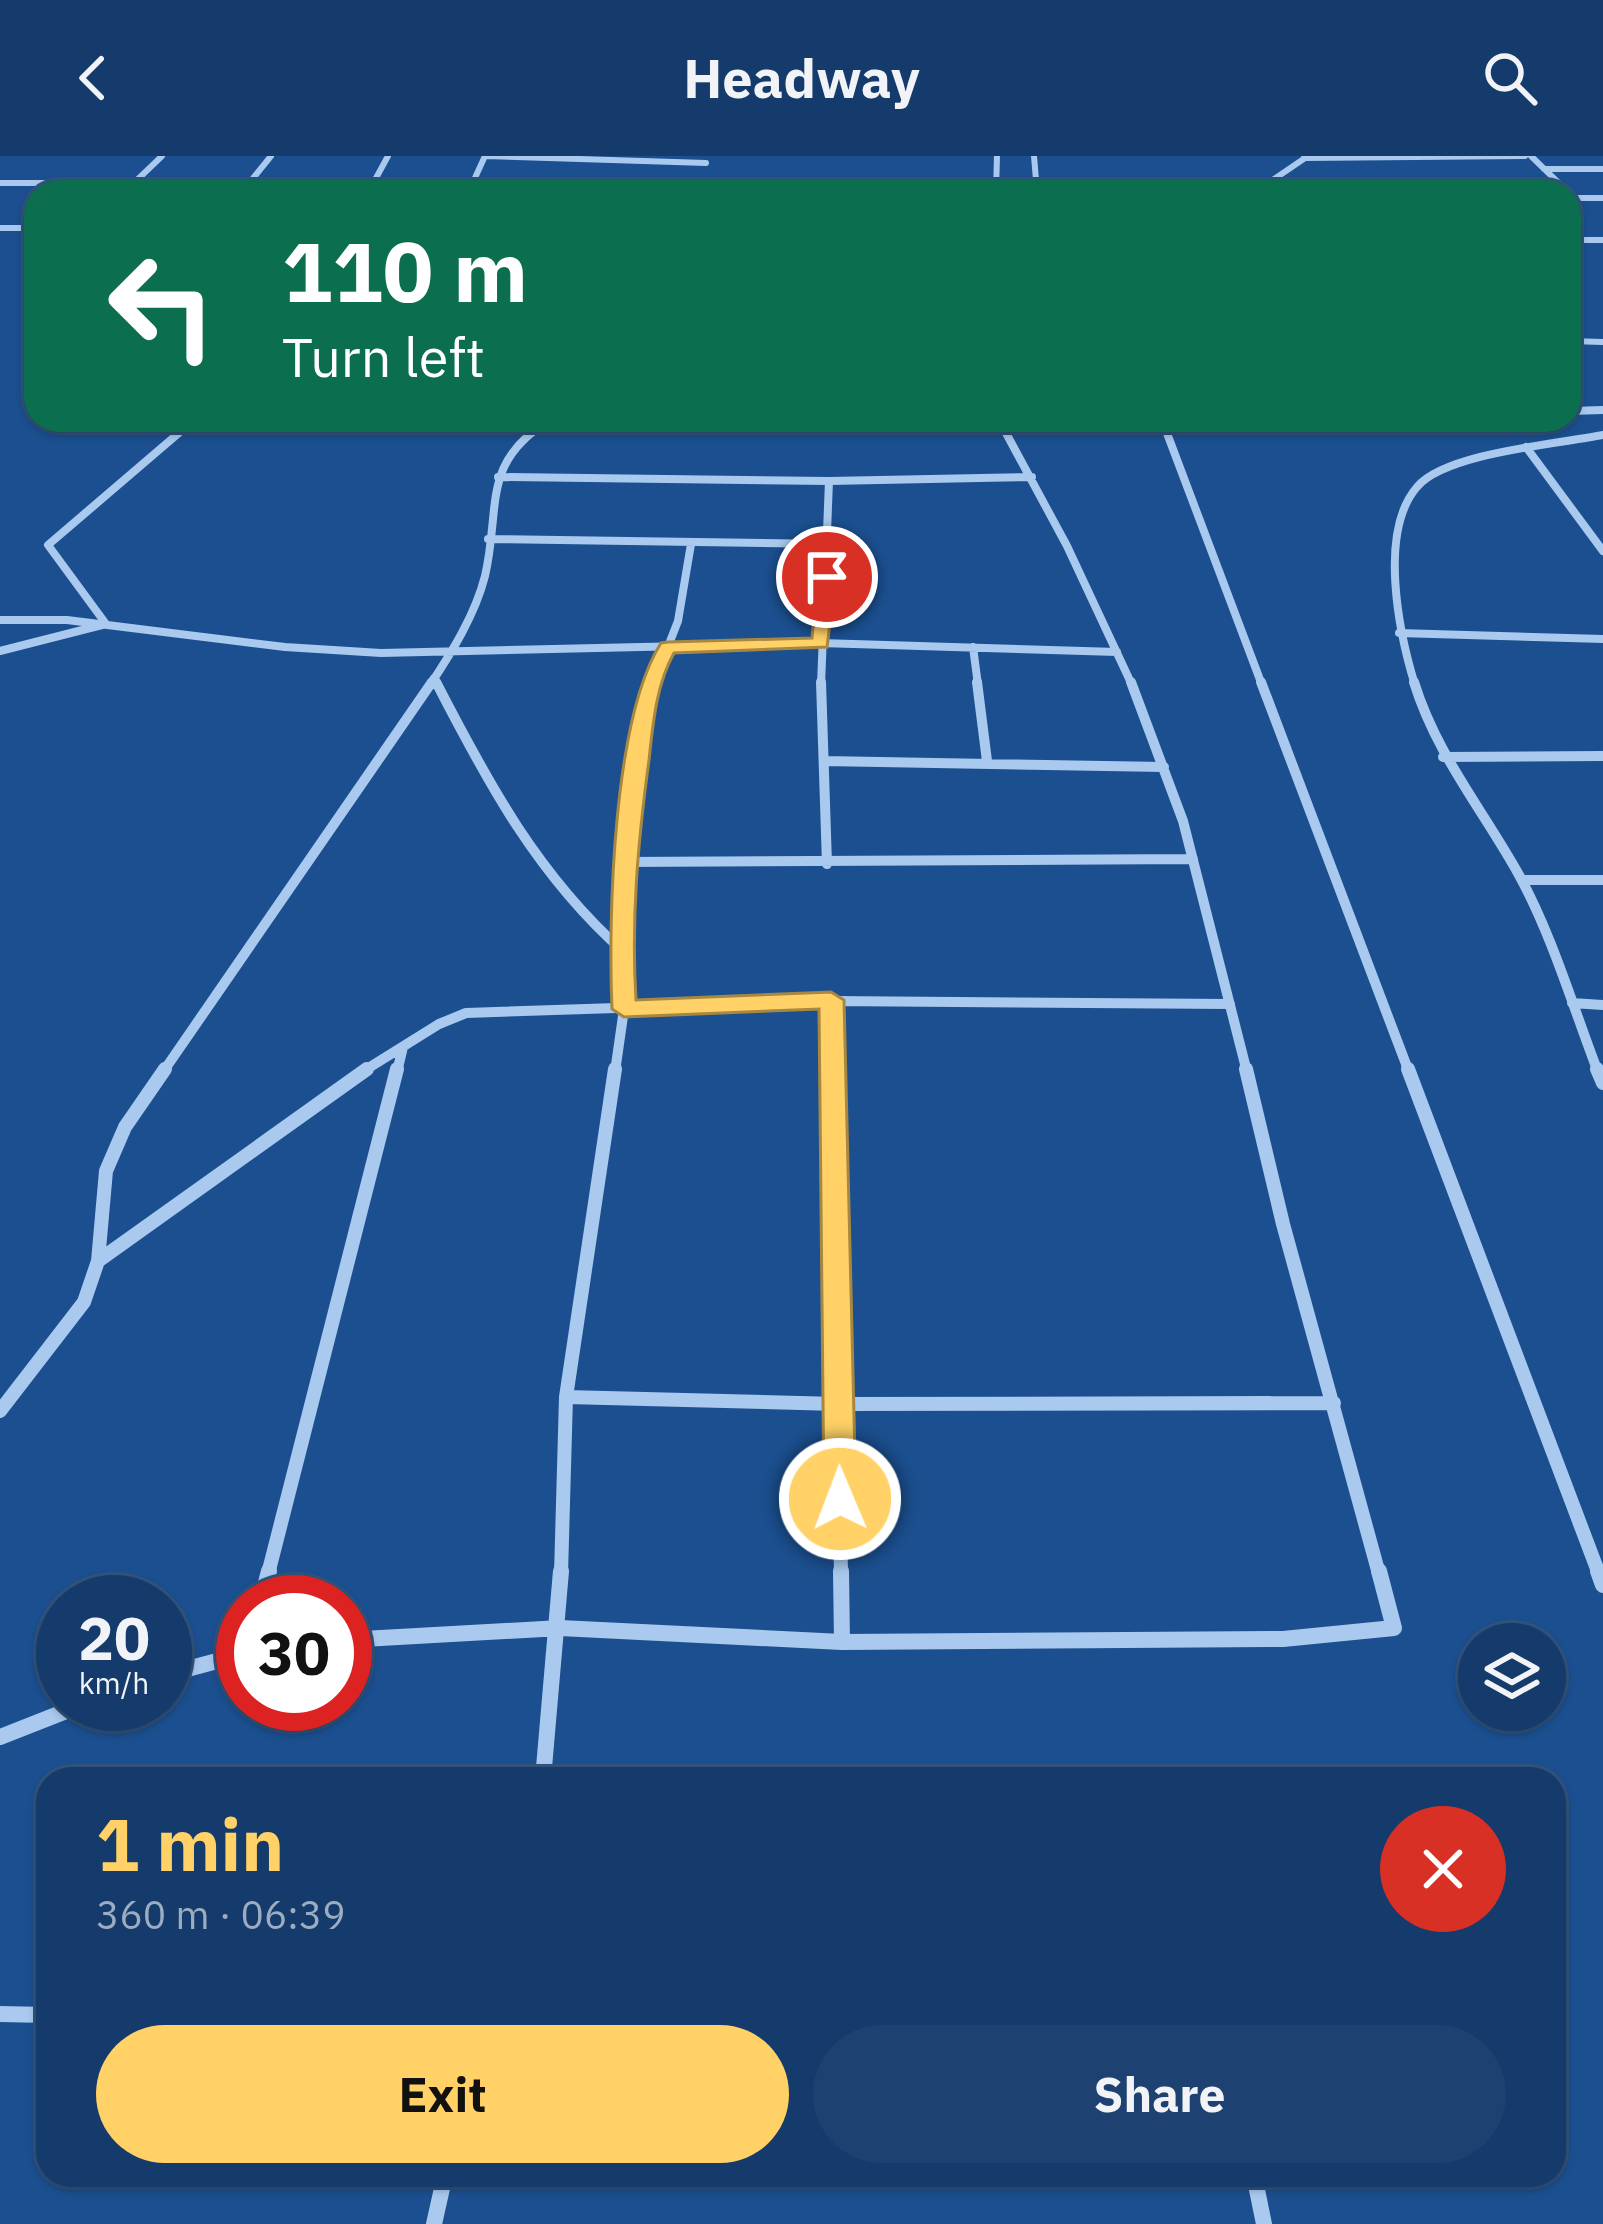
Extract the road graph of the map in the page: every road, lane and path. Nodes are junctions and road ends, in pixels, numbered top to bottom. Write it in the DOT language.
graph roads {
  1 [pos="162,156"];
  2 [pos="271,156"];
  3 [pos="1528,156"];
  4 [pos="577,157"];
  5 [pos="1306,157"];
  6 [pos="707,159"];
  7 [pos="1544,169"];
  8 [pos="1603,169"];
  9 [pos="137,180"];
  10 [pos="251,180"];
  11 [pos="474,180"];
  12 [pos="1273,180"];
  13 [pos="1555,180"];
  14 [pos="180,432"];
  15 [pos="531,432"];
  16 [pos="1006,432"];
  17 [pos="1167,432"];
  18 [pos="1603,435"];
  19 [pos="1526,447"];
  20 [pos="498,477"];
  21 [pos="1032,477"];
  22 [pos="829,481"];
  23 [pos="488,539"];
  24 [pos="691,544"];
  25 [pos="830,544"];
  26 [pos="1603,551"];
  27 [pos="0,620"];
  28 [pos="106,624"];
  29 [pos="1399,633"];
  30 [pos="1603,639"];
  31 [pos="820,643"];
  32 [pos="668,647"];
  33 [pos="973,647"];
  34 [pos="0,651"];
  35 [pos="1117,652"];
  36 [pos="451,654"];
  37 [pos="434,678"];
  38 [pos="1603,756"];
  39 [pos="1443,757"];
  40 [pos="824,761"];
  41 [pos="987,761"];
  42 [pos="1164,766"];
  43 [pos="1193,860"];
  44 [pos="623,862"];
  45 [pos="827,864"];
  46 [pos="1522,880"];
  47 [pos="1603,880"];
  48 [pos="624,952"];
  49 [pos="831,1000"];
  50 [pos="1572,1003"];
  51 [pos="1230,1004"];
  52 [pos="1603,1005"];
  53 [pos="624,1009"];
  54 [pos="403,1046"];
  55 [pos="1603,1083"];
  56 [pos="98,1262"];
  57 [pos="566,1397"];
  58 [pos="1334,1403"];
  59 [pos="838,1404"];
  60 [pos="0,1411"];
  61 [pos="268,1575"];
  62 [pos="1603,1586"];
  63 [pos="560,1628"];
  64 [pos="372,1638"];
  65 [pos="842,1642"];
  66 [pos="36,1723"];
  67 [pos="0,1737"];
  68 [pos="544,1767"];
  69 [pos="0,2014"];
  70 [pos="36,2015"];
  71 [pos="442,2187"];
  72 [pos="1256,2187"];
  73 [pos="434,2224"];
  74 [pos="1264,2224"];
  1 -- 9 [label="street"];
  2 -- 10 [label="street"];
  3 -- 5 [label="street"];
  3 -- 7 [label="street"];
  4 -- 6 [label="street"];
  4 -- 11 [label="street"];
  5 -- 12 [label="street"];
  7 -- 8 [label="street"];
  7 -- 13 [label="street"];
  14 -- 28 [label="street"];
  15 -- 20 [label="street"];
  16 -- 21 [label="street"];
  17 -- 62 [label="street"];
  18 -- 19 [label="street"];
  19 -- 26 [label="street"];
  19 -- 29 [label="street"];
  20 -- 22 [label="street"];
  20 -- 23 [label="street"];
  21 -- 22 [label="street"];
  21 -- 35 [label="street"];
  22 -- 25 [label="street"];
  23 -- 24 [label="street"];
  23 -- 36 [label="street"];
  24 -- 25 [label="street"];
  24 -- 32 [label="street"];
  25 -- 31 [label="street"];
  27 -- 28 [label="street"];
  28 -- 34 [label="street"];
  28 -- 36 [label="street"];
  29 -- 30 [label="street"];
  29 -- 39 [label="street"];
  31 -- 32 [label="street"];
  31 -- 33 [label="street"];
  31 -- 40 [label="street"];
  32 -- 36 [label="street"];
  32 -- 44 [label="street"];
  33 -- 35 [label="street"];
  33 -- 41 [label="street"];
  35 -- 42 [label="street"];
  36 -- 37 [label="street"];
  37 -- 48 [label="street"];
  37 -- 56 [label="street"];
  38 -- 39 [label="street"];
  39 -- 46 [label="street"];
  40 -- 41 [label="street"];
  40 -- 45 [label="street"];
  41 -- 42 [label="street"];
  42 -- 43 [label="street"];
  43 -- 45 [label="street"];
  43 -- 51 [label="street"];
  44 -- 45 [label="street"];
  44 -- 48 [label="street"];
  46 -- 47 [label="street"];
  46 -- 50 [label="street"];
  48 -- 53 [label="street"];
  49 -- 51 [label="street"];
  49 -- 53 [label="street"];
  49 -- 59 [label="street"];
  50 -- 52 [label="street"];
  50 -- 55 [label="street"];
  51 -- 58 [label="street"];
  53 -- 54 [label="street"];
  53 -- 57 [label="street"];
  54 -- 56 [label="street"];
  54 -- 61 [label="street"];
  56 -- 60 [label="street"];
  57 -- 59 [label="street"];
  57 -- 63 [label="street"];
  58 -- 59 [label="street"];
  58 -- 65 [label="street"];
  59 -- 65 [label="street"];
  63 -- 64 [label="street"];
  63 -- 65 [label="street"];
  63 -- 68 [label="street"];
  66 -- 67 [label="street"];
  69 -- 70 [label="street"];
  71 -- 73 [label="street"];
  72 -- 74 [label="street"];
}
